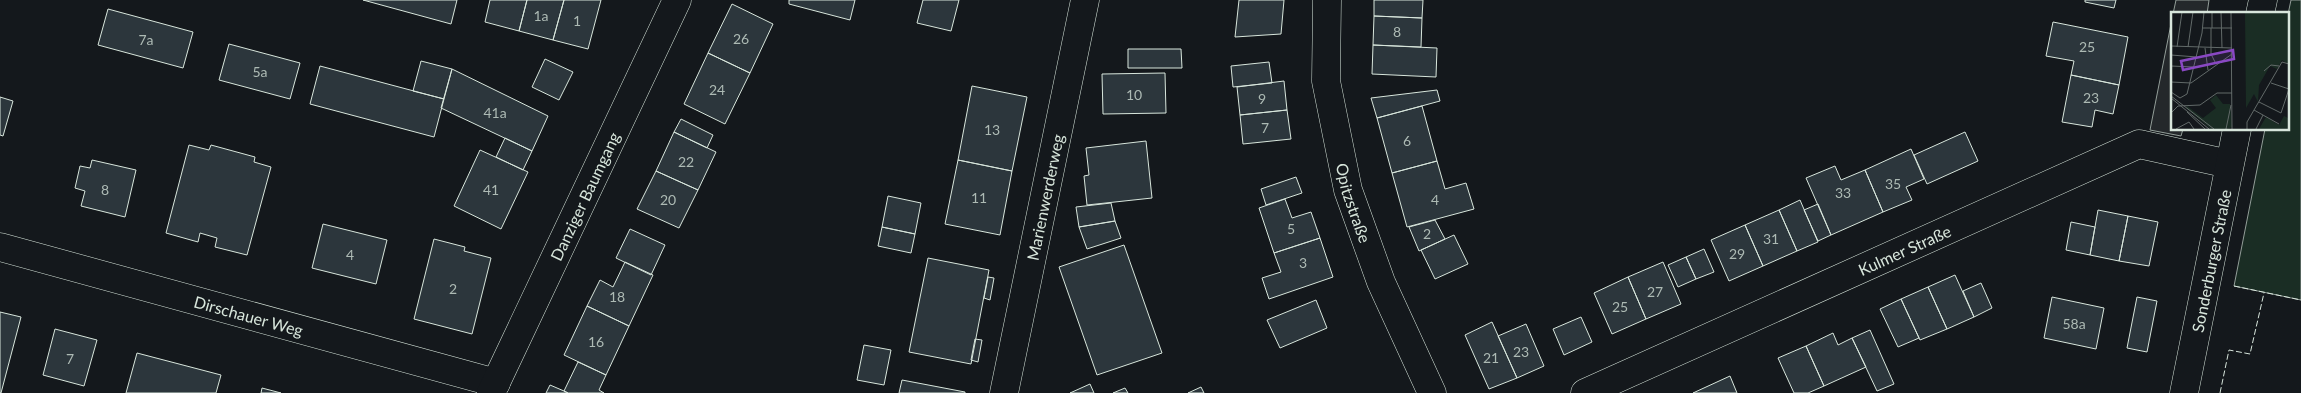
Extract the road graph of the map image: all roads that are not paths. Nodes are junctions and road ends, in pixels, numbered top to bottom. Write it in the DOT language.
graph roads {
  1 [pos="677,0"];
  2 [pos="1085,0"];
  3 [pos="1326,0"];
  4 [pos="2236,130"];
  5 [pos="2230,164"];
  6 [pos="0,247"];
  7 [pos="494,388"];
  8 [pos="1004,393"];
  9 [pos="1432,393"];
  10 [pos="1585,393"];
  11 [pos="2184,393"];
  1 -- 7 [label="street, Danziger Baumgang"];
  2 -- 8 [label="street, Marienwerderweg"];
  3 -- 9 [label="street, Opitzstraße"];
  4 -- 5 [label="street, Sonderburger Straße"];
  5 -- 10 [label="street, Kulmer Straße"];
  5 -- 11 [label="street, Sonderburger Straße"];
  6 -- 7 [label="street, Dirschauer Weg"];
}
